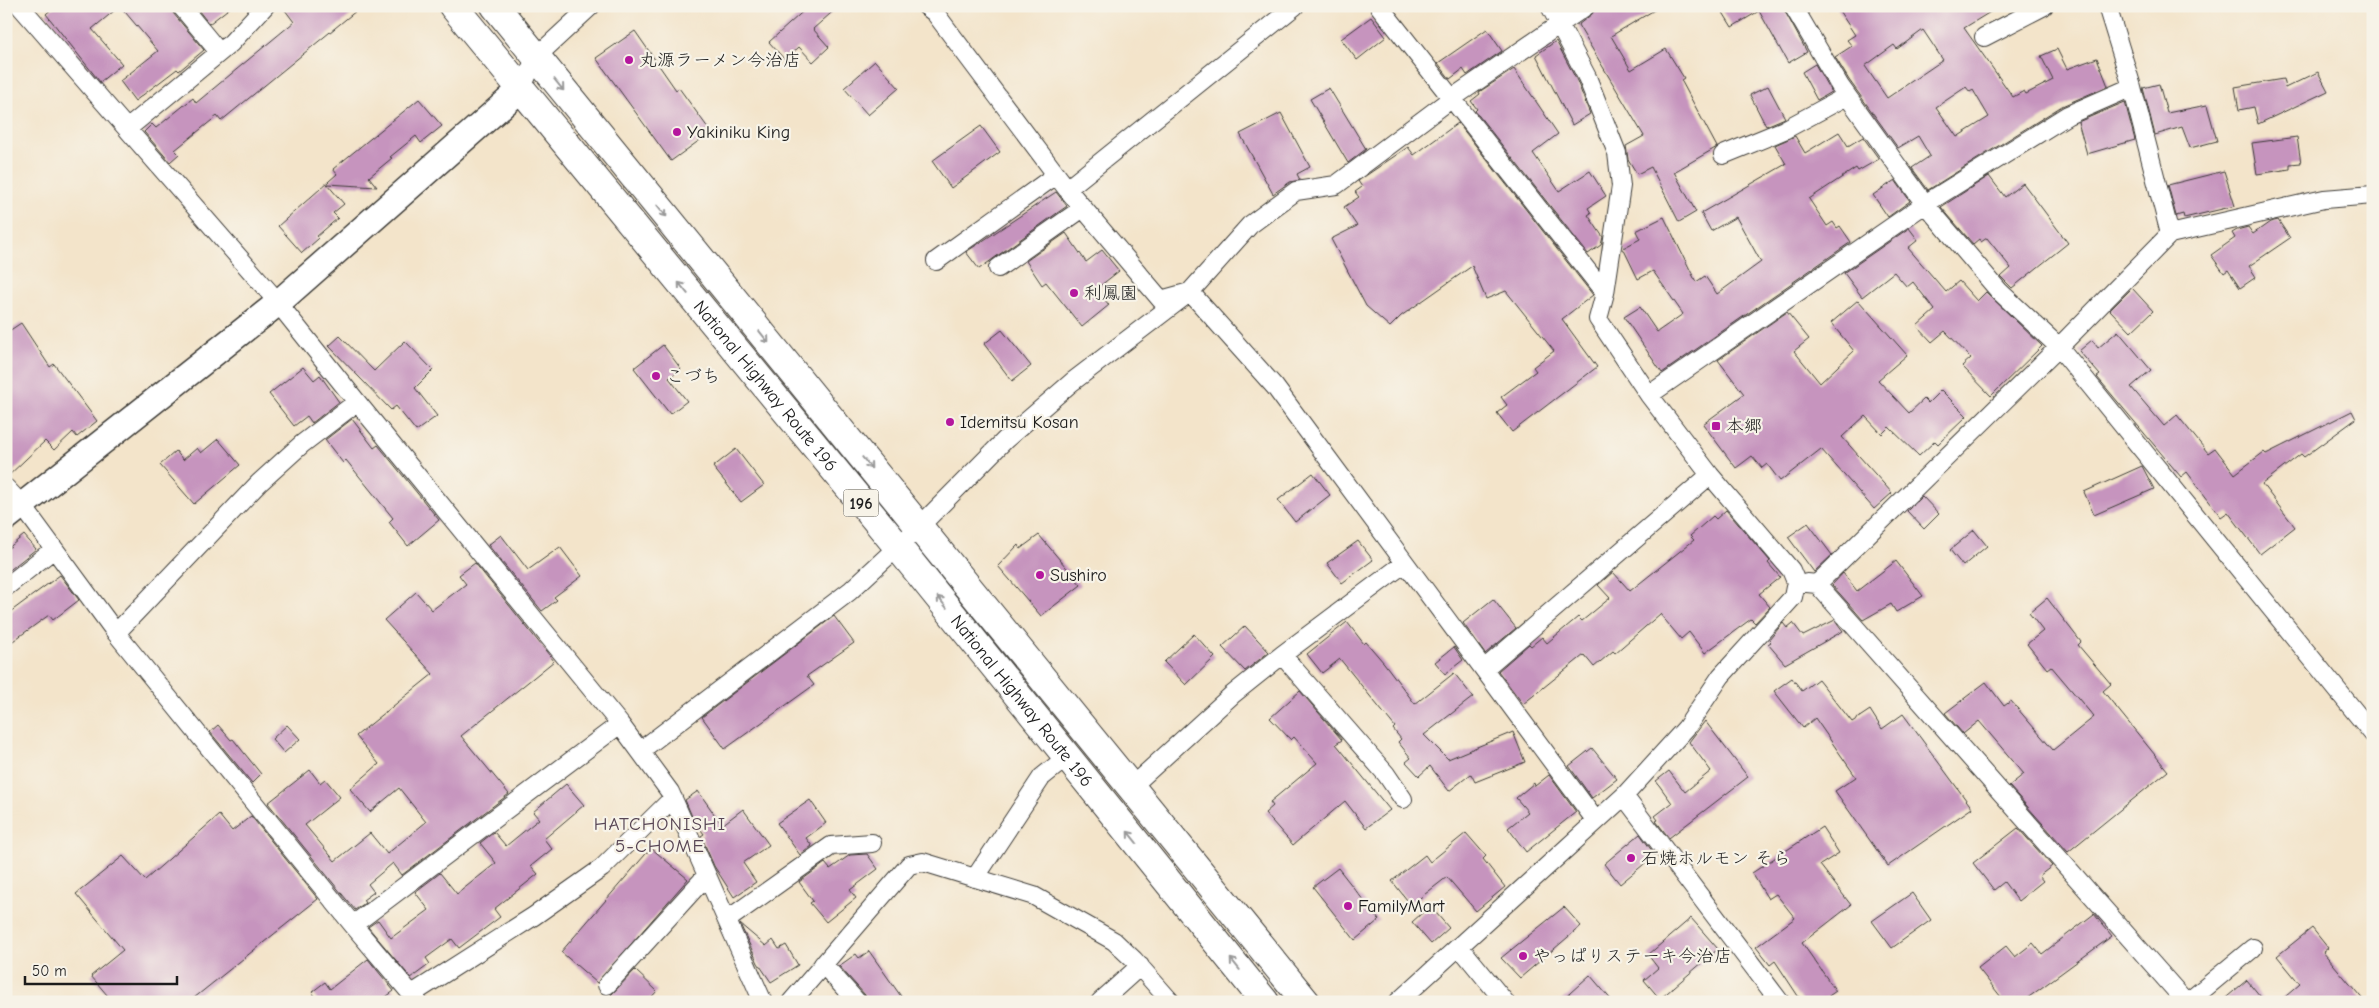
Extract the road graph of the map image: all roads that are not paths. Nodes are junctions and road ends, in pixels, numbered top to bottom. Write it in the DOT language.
graph roads {
  1 [pos="181,6"];
  2 [pos="265,6"];
  3 [pos="454,6"];
  4 [pos="495,6"];
  5 [pos="591,6"];
  6 [pos="926,6"];
  7 [pos="1295,6"];
  8 [pos="1378,6"];
  9 [pos="1550,6"];
  10 [pos="1586,6"];
  11 [pos="1793,6"];
  12 [pos="2044,6"];
  13 [pos="2107,6"];
  14 [pos="25,8"];
  15 [pos="1559,24"];
  16 [pos="1984,37"];
  17 [pos="219,52"];
  18 [pos="536,57"];
  19 [pos="2132,88"];
  20 [pos="520,89"];
  21 [pos="1847,96"];
  22 [pos="1451,99"];
  23 [pos="127,129"];
  24 [pos="1723,155"];
  25 [pos="1056,175"];
  26 [pos="1066,189"];
  27 [pos="2373,195"];
  28 [pos="1926,204"];
  29 [pos="1083,208"];
  30 [pos="2170,234"];
  31 [pos="936,261"];
  32 [pos="998,268"];
  33 [pos="1190,292"];
  34 [pos="1605,293"];
  35 [pos="278,303"];
  36 [pos="2059,347"];
  37 [pos="1649,395"];
  38 [pos="356,402"];
  39 [pos="1710,475"];
  40 [pos="12,504"];
  41 [pos="919,527"];
  42 [pos="898,547"];
  43 [pos="54,549"];
  44 [pos="1405,563"];
  45 [pos="1796,582"];
  46 [pos="1816,584"];
  47 [pos="6,587"];
  48 [pos="116,633"];
  49 [pos="1282,655"];
  50 [pos="1484,669"];
  51 [pos="620,724"];
  52 [pos="2373,734"];
  53 [pos="640,751"];
  54 [pos="1067,757"];
  55 [pos="1131,787"];
  56 [pos="1624,796"];
  57 [pos="672,798"];
  58 [pos="1403,799"];
  59 [pos="1596,821"];
  60 [pos="872,844"];
  61 [pos="707,875"];
  62 [pos="976,878"];
  63 [pos="727,920"];
  64 [pos="353,925"];
  65 [pos="1459,946"];
  66 [pos="2253,948"];
  67 [pos="823,964"];
  68 [pos="1140,966"];
  69 [pos="607,985"];
  70 [pos="415,998"];
  71 [pos="763,1002"];
  72 [pos="791,1002"];
  73 [pos="857,1002"];
  74 [pos="1100,1002"];
  75 [pos="1172,1002"];
  76 [pos="1265,1002"];
  77 [pos="1306,1002"];
  78 [pos="1398,1002"];
  79 [pos="1505,1002"];
  80 [pos="1780,1002"];
  81 [pos="2187,1002"];
  1 -- 17 [label="street"];
  2 -- 17 [label="street"];
  3 -- 20 [label="highway, National Highway Route 196 / 196"];
  4 -- 18 [label="highway, National Highway Route 196 / 196"];
  5 -- 18 [label="street"];
  6 -- 25 [label="street"];
  7 -- 26 [label="street"];
  8 -- 22 [label="street"];
  9 -- 15 [label="street"];
  10 -- 15 [label="street"];
  11 -- 21 [label="street"];
  12 -- 16 [label="street"];
  13 -- 19 [label="street"];
  14 -- 23 [label="street"];
  15 -- 22 [label="street"];
  15 -- 34 [label="street"];
  17 -- 23 [label="street"];
  18 -- 20 [label="street"];
  18 -- 41 [label="highway, National Highway Route 196 / 196, one-way"];
  19 -- 28 [label="street"];
  19 -- 30 [label="street"];
  20 -- 35 [label="street"];
  42 -- 20 [label="highway, National Highway Route 196 / 196, one-way"];
  21 -- 24 [label="street"];
  21 -- 28 [label="street"];
  22 -- 33 [label="street"];
  22 -- 34 [label="street"];
  23 -- 35 [label="street"];
  25 -- 26 [label="street"];
  25 -- 31 [label="street"];
  26 -- 29 [label="street"];
  27 -- 30 [label="street"];
  28 -- 36 [label="street"];
  28 -- 37 [label="street"];
  29 -- 32 [label="street"];
  29 -- 33 [label="street"];
  30 -- 36 [label="street"];
  33 -- 41 [label="street"];
  33 -- 44 [label="street"];
  34 -- 37 [label="street"];
  35 -- 38 [label="street"];
  35 -- 40 [label="street"];
  36 -- 46 [label="street"];
  36 -- 52 [label="street"];
  37 -- 39 [label="street"];
  38 -- 48 [label="street"];
  38 -- 51 [label="street"];
  39 -- 45 [label="street"];
  39 -- 50 [label="street"];
  40 -- 43 [label="street"];
  41 -- 42 [label="street"];
  41 -- 55 [label="highway, National Highway Route 196 / 196"];
  42 -- 53 [label="street"];
  54 -- 42 [label="highway, National Highway Route 196 / 196, one-way"];
  43 -- 47 [label="street"];
  43 -- 48 [label="street"];
  44 -- 49 [label="street"];
  44 -- 50 [label="street"];
  45 -- 46 [label="street"];
  45 -- 56 [label="street"];
  46 -- 81 [label="street"];
  48 -- 64 [label="street"];
  49 -- 55 [label="street"];
  49 -- 58 [label="street"];
  50 -- 59 [label="street"];
  51 -- 53 [label="street"];
  51 -- 64 [label="street"];
  53 -- 57 [label="street"];
  54 -- 62 [label="street"];
  76 -- 54 [label="highway, National Highway Route 196 / 196, one-way"];
  55 -- 77 [label="highway, National Highway Route 196 / 196"];
  56 -- 59 [label="street"];
  56 -- 80 [label="street"];
  57 -- 61 [label="street"];
  57 -- 70 [label="street"];
  59 -- 65 [label="street"];
  60 -- 63 [label="street"];
  61 -- 63 [label="street"];
  61 -- 69 [label="street"];
  62 -- 67 [label="street"];
  62 -- 68 [label="street"];
  63 -- 71 [label="street"];
  64 -- 70 [label="street"];
  65 -- 78 [label="street"];
  65 -- 79 [label="street"];
  66 -- 81 [label="street"];
  67 -- 72 [label="street"];
  67 -- 73 [label="street"];
  68 -- 74 [label="street"];
  68 -- 75 [label="street"];
}
